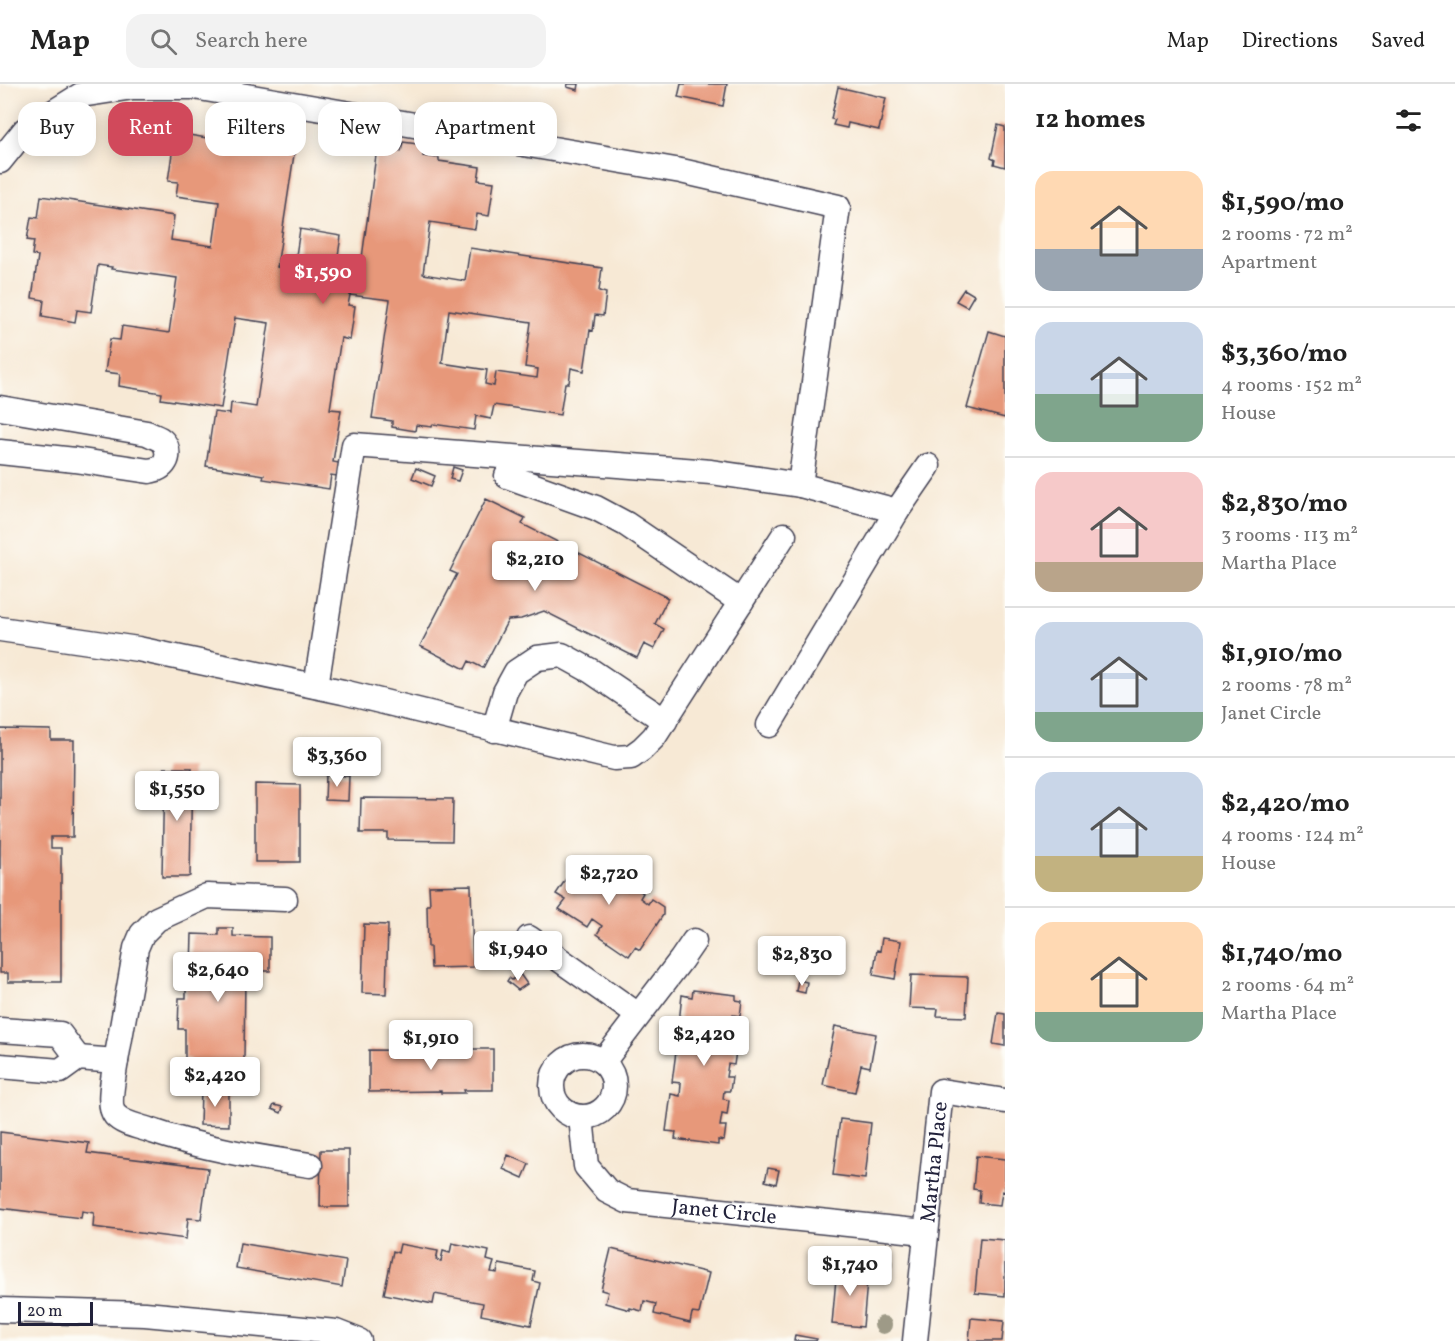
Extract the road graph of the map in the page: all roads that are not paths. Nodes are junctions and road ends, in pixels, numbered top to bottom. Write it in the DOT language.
graph roads {
  1 [pos="0,162"];
  2 [pos="0,408"];
  3 [pos="0,452"];
  4 [pos="928,466"];
  5 [pos="507,476"];
  6 [pos="800,484"];
  7 [pos="897,511"];
  8 [pos="784,535"];
  9 [pos="741,602"];
  10 [pos="0,628"];
  11 [pos="316,686"];
  12 [pos="665,721"];
  13 [pos="769,725"];
  14 [pos="494,730"];
  15 [pos="285,899"];
  16 [pos="529,938"];
  17 [pos="694,941"];
  18 [pos="638,1015"];
  19 [pos="0,1030"];
  20 [pos="78,1058"];
  21 [pos="116,1061"];
  22 [pos="603,1062"];
  23 [pos="0,1066"];
  24 [pos="1005,1101"];
  25 [pos="581,1117"];
  26 [pos="310,1165"];
  27 [pos="925,1232"];
  28 [pos="0,1310"];
  29 [pos="359,1341"];
  30 [pos="915,1341"];
  1 -- 6 [label="street"];
  2 -- 3 [label="street"];
  4 -- 7 [label="street"];
  5 -- 9 [label="street"];
  6 -- 7 [label="street"];
  6 -- 11 [label="street"];
  7 -- 13 [label="street"];
  8 -- 9 [label="street"];
  9 -- 12 [label="street"];
  10 -- 11 [label="street"];
  11 -- 14 [label="street"];
  12 -- 14 [label="street"];
  12 -- 14 [label="street"];
  15 -- 21 [label="street"];
  16 -- 18 [label="street"];
  17 -- 18 [label="street"];
  18 -- 22 [label="street"];
  19 -- 20 [label="street"];
  20 -- 21 [label="street"];
  20 -- 23 [label="street"];
  21 -- 26 [label="street"];
  22 -- 25 [label="street"];
  22 -- 25 [label="street"];
  24 -- 27 [label="street, Martha Place"];
  25 -- 27 [label="street, Janet Circle"];
  27 -- 30 [label="street, Martha Place"];
  28 -- 29 [label="street"];
}
